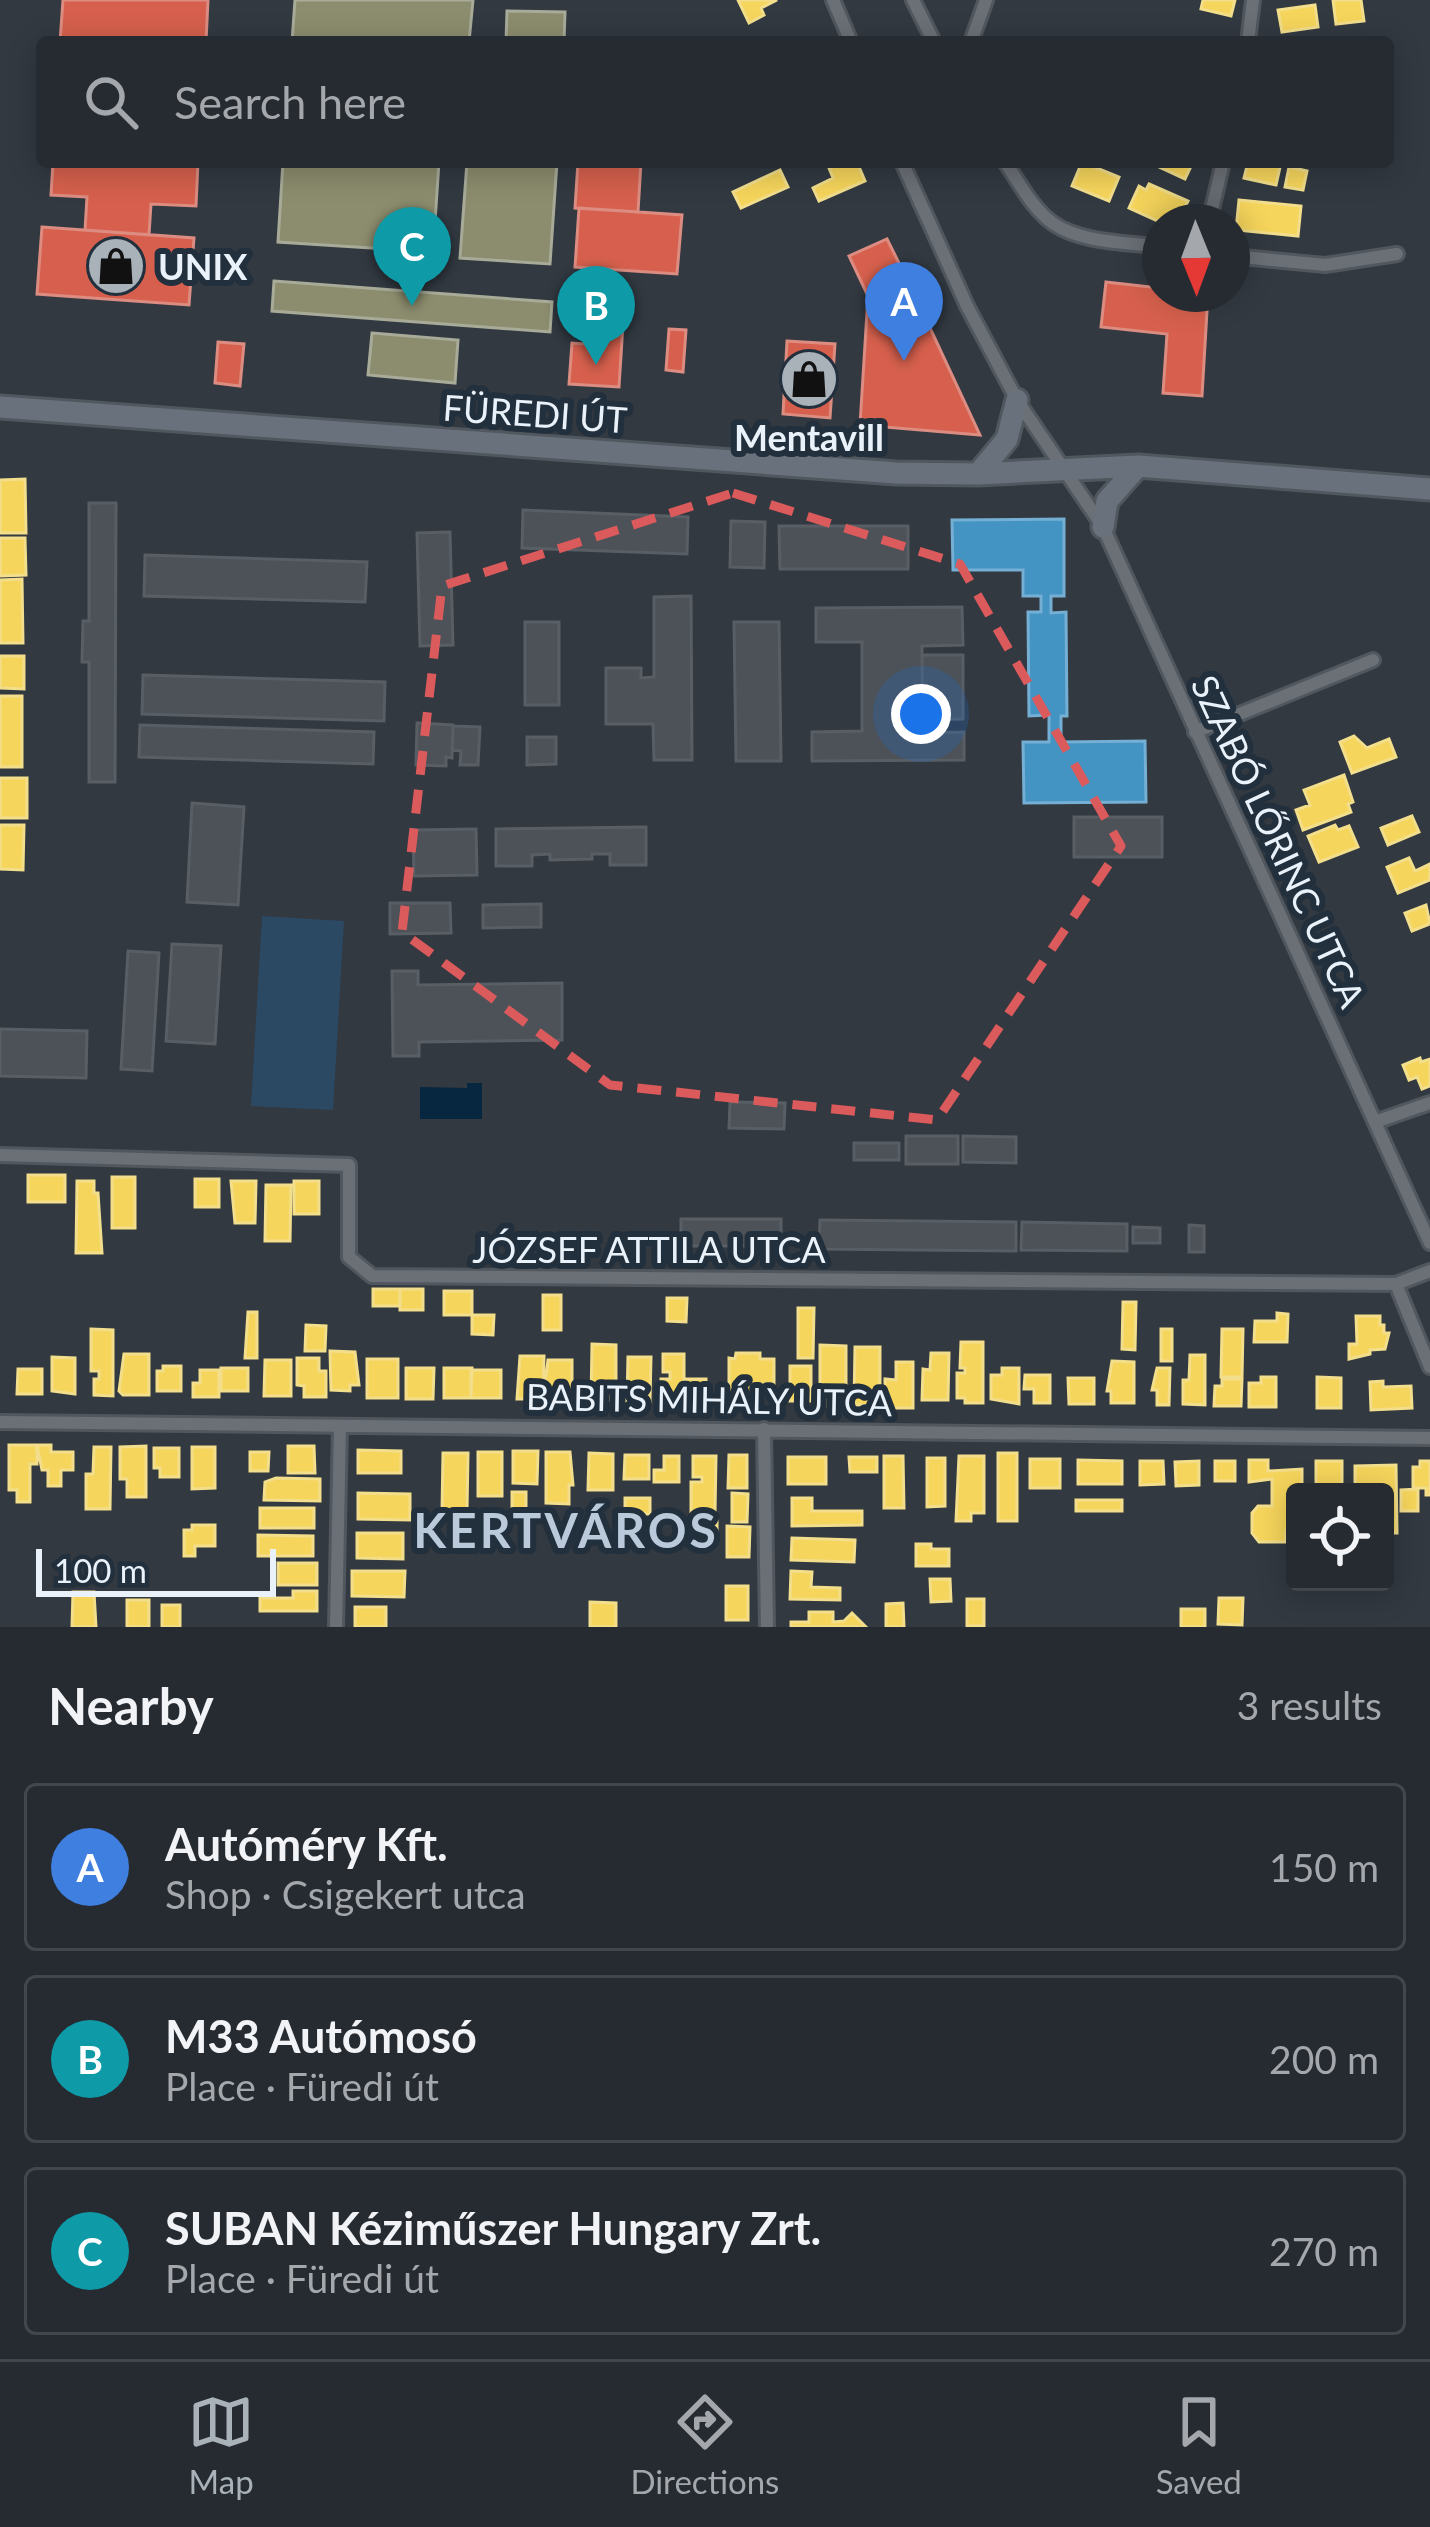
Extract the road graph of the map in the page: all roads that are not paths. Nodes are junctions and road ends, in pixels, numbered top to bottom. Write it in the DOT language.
graph roads {
  1 [pos="833,0"];
  2 [pos="913,0"];
  3 [pos="986,0"];
  4 [pos="1253,0"];
  5 [pos="848,36"];
  6 [pos="931,36"];
  7 [pos="973,36"];
  8 [pos="1249,36"];
  9 [pos="905,168"];
  10 [pos="1009,168"];
  11 [pos="1222,168"];
  12 [pos="1213,204"];
  13 [pos="1142,244"];
  14 [pos="1397,254"];
  15 [pos="1250,258"];
  16 [pos="1017,400"];
  17 [pos="0,407"];
  18 [pos="1138,466"];
  19 [pos="1065,470"];
  20 [pos="978,474"];
  21 [pos="1430,489"];
  22 [pos="1103,527"];
  23 [pos="1373,660"];
  24 [pos="1195,732"];
  25 [pos="1430,1103"];
  26 [pos="1375,1122"];
  27 [pos="0,1155"];
  28 [pos="1430,1243"];
  29 [pos="1430,1271"];
  30 [pos="1396,1284"];
  31 [pos="1430,1367"];
  32 [pos="0,1422"];
  33 [pos="340,1426"];
  34 [pos="764,1429"];
  35 [pos="1426,1436"];
  36 [pos="336,1627"];
  37 [pos="766,1627"];
  1 -- 5 [label="street"];
  2 -- 6 [label="street"];
  3 -- 7 [label="street"];
  4 -- 8 [label="street"];
  9 -- 16 [label="street, SZABÓ LŐRINC UTCA"];
  10 -- 13 [label="street"];
  11 -- 12 [label="street"];
  14 -- 15 [label="street"];
  16 -- 19 [label="street, SZABÓ LŐRINC UTCA"];
  16 -- 20 [label="main road"];
  17 -- 20 [label="main road, FÜREDI ÚT"];
  18 -- 19 [label="main road, FÜREDI ÚT"];
  18 -- 21 [label="main road, FÜREDI ÚT"];
  18 -- 22 [label="main road"];
  19 -- 20 [label="main road, FÜREDI ÚT"];
  19 -- 22 [label="street, SZABÓ LŐRINC UTCA"];
  22 -- 24 [label="street, SZABÓ LŐRINC UTCA"];
  23 -- 24 [label="street"];
  24 -- 26 [label="street, SZABÓ LŐRINC UTCA"];
  25 -- 26 [label="street"];
  26 -- 28 [label="street, SZABÓ LŐRINC UTCA"];
  27 -- 30 [label="street, JÓZSEF ATTILA UTCA"];
  29 -- 30 [label="street"];
  30 -- 31 [label="street"];
  32 -- 33 [label="street, BABITS MIHÁLY UTCA"];
  33 -- 34 [label="street, BABITS MIHÁLY UTCA"];
  33 -- 36 [label="street"];
  34 -- 35 [label="street, BABITS MIHÁLY UTCA"];
  34 -- 37 [label="street"];
}
